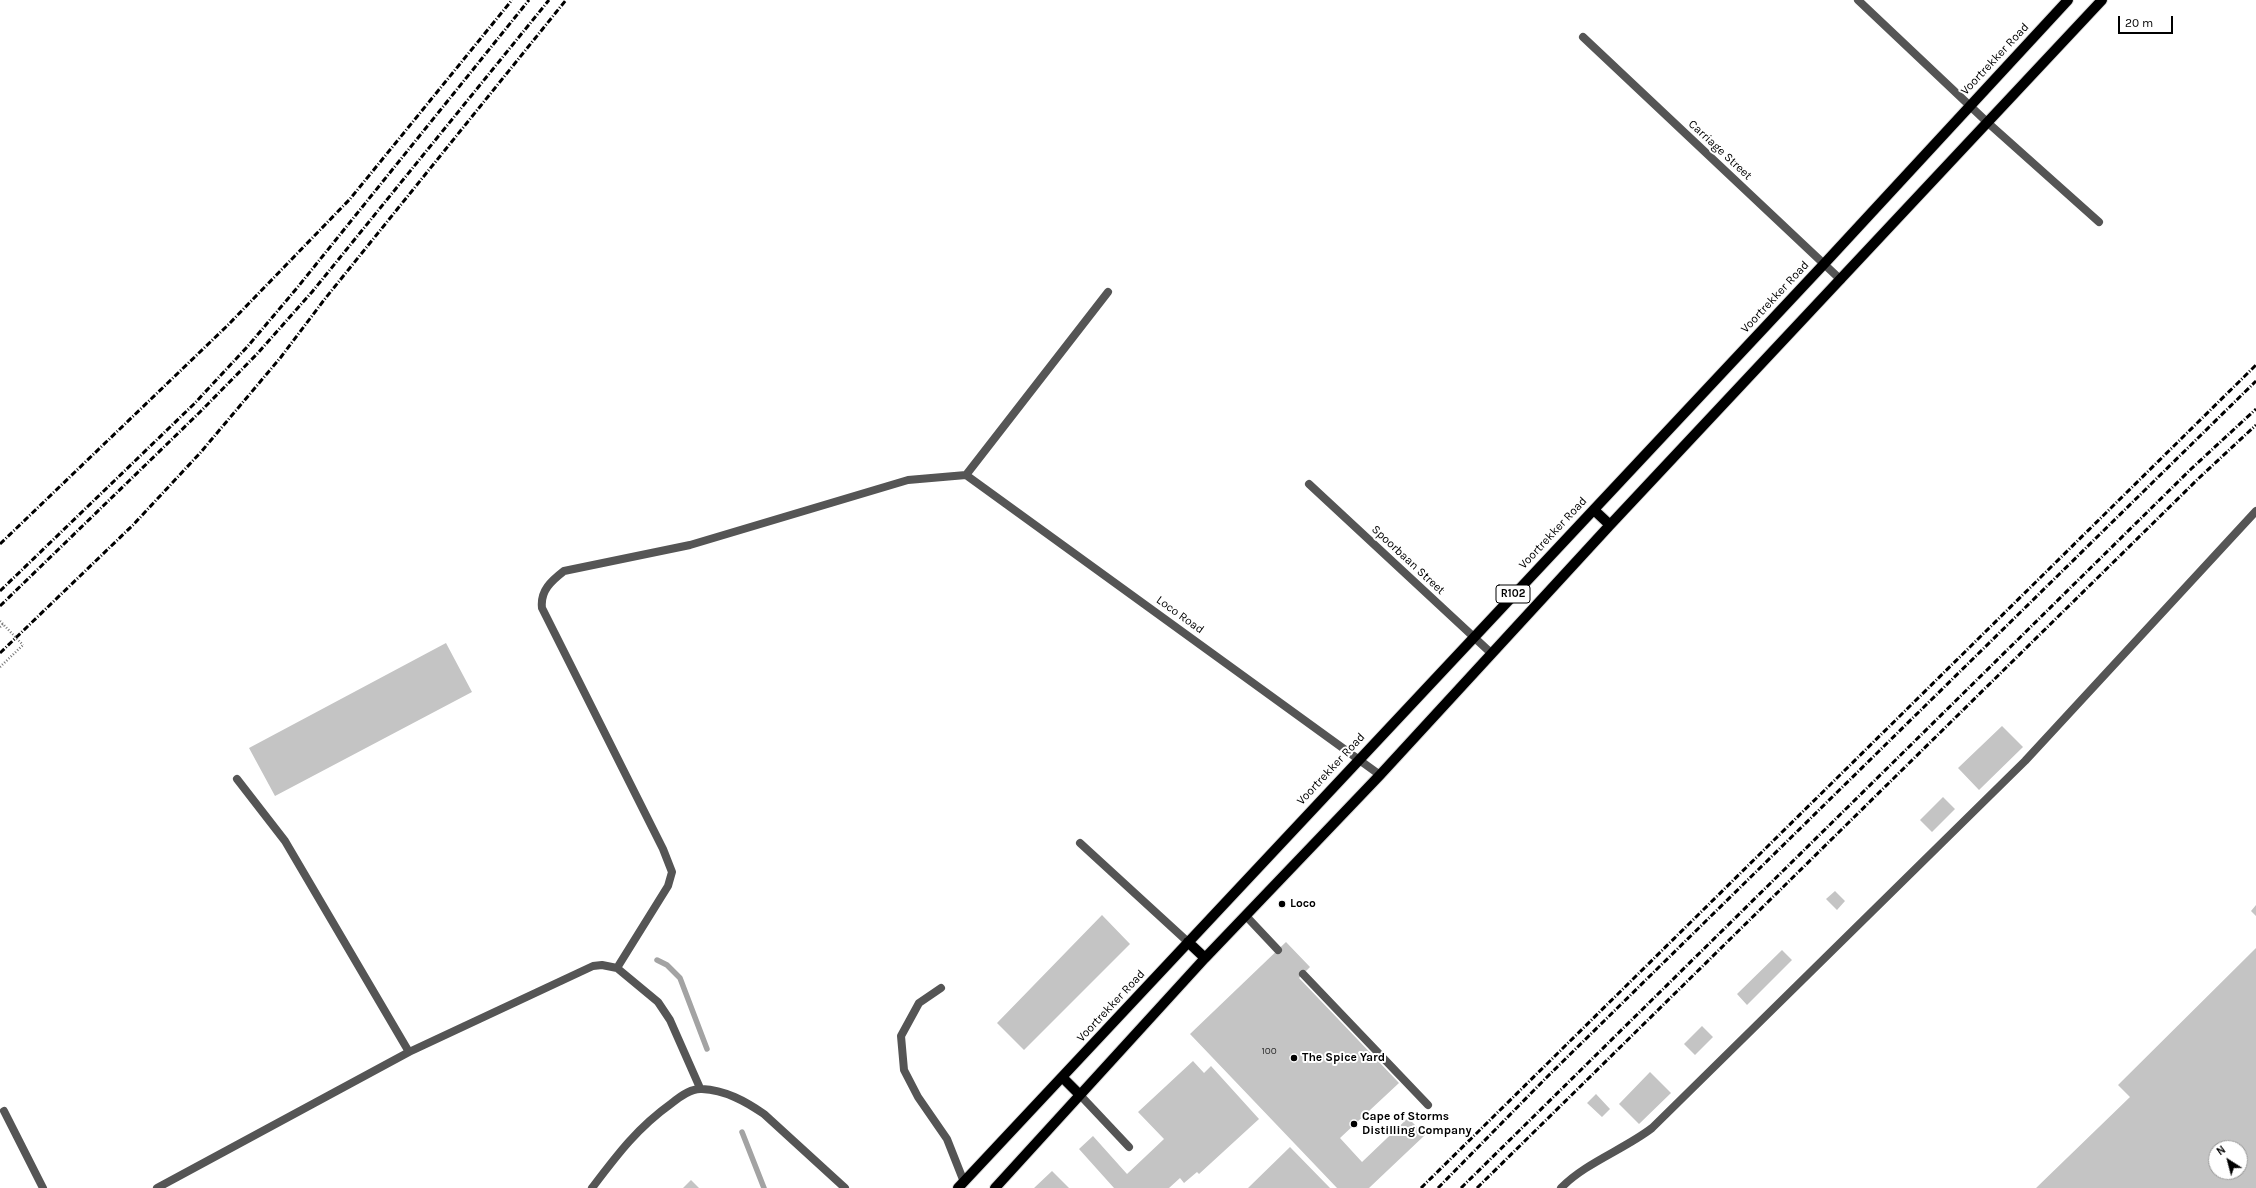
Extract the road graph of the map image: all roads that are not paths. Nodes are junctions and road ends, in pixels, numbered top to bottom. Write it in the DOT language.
graph roads {
  1 [pos="1858,0"];
  2 [pos="2068,0"];
  3 [pos="2102,0"];
  4 [pos="1583,37"];
  5 [pos="1970,106"];
  6 [pos="1987,122"];
  7 [pos="2099,222"];
  8 [pos="1824,264"];
  9 [pos="1841,280"];
  10 [pos="1108,292"];
  11 [pos="966,475"];
  12 [pos="1309,484"];
  13 [pos="1594,510"];
  14 [pos="2256,511"];
  15 [pos="1610,525"];
  16 [pos="1473,637"];
  17 [pos="1491,654"];
  18 [pos="1358,759"];
  19 [pos="1380,775"];
  20 [pos="237,779"];
  21 [pos="1080,843"];
  22 [pos="1246,916"];
  23 [pos="1188,942"];
  24 [pos="1278,950"];
  25 [pos="1205,958"];
  26 [pos="617,968"];
  27 [pos="1303,974"];
  28 [pos="941,988"];
  29 [pos="409,1052"];
  30 [pos="1062,1077"];
  31 [pos="700,1088"];
  32 [pos="1080,1095"];
  33 [pos="1428,1105"];
  34 [pos="4,1111"];
  35 [pos="1129,1146"];
  36 [pos="961,1185"];
  37 [pos="44,1188"];
  38 [pos="156,1188"];
  39 [pos="592,1188"];
  40 [pos="845,1188"];
  41 [pos="995,1188"];
  42 [pos="1561,1188"];
  1 -- 5 [label="lane"];
  2 -- 5 [label="main road, Voortrekker Road / R102"];
  3 -- 6 [label="main road, R102"];
  4 -- 8 [label="lane, Carriage Street"];
  5 -- 6 [label="lane"];
  5 -- 8 [label="main road, Voortrekker Road / R102"];
  6 -- 7 [label="lane"];
  6 -- 9 [label="main road, R102"];
  8 -- 9 [label="lane, Carriage Street"];
  8 -- 13 [label="main road, Voortrekker Road / R102"];
  9 -- 15 [label="main road, R102"];
  10 -- 11 [label="lane"];
  11 -- 18 [label="lane, Loco Road"];
  11 -- 26 [label="lane"];
  12 -- 16 [label="lane, Spoorbaan Street"];
  13 -- 15 [label="main road"];
  13 -- 16 [label="main road, Voortrekker Road / R102"];
  14 -- 42 [label="lane"];
  15 -- 17 [label="main road, R102"];
  16 -- 17 [label="lane, Spoorbaan Street"];
  16 -- 18 [label="main road, Voortrekker Road / R102"];
  17 -- 19 [label="main road, R102"];
  18 -- 19 [label="lane, Loco Road"];
  18 -- 23 [label="main road, Voortrekker Road / R102"];
  19 -- 22 [label="main road, R102"];
  20 -- 29 [label="lane"];
  21 -- 23 [label="lane"];
  22 -- 24 [label="lane"];
  22 -- 25 [label="main road, R102"];
  23 -- 25 [label="main road"];
  23 -- 30 [label="main road, Voortrekker Road / R102"];
  25 -- 32 [label="main road, R102"];
  26 -- 29 [label="lane"];
  26 -- 31 [label="lane"];
  27 -- 33 [label="lane"];
  28 -- 36 [label="lane"];
  29 -- 38 [label="lane"];
  30 -- 32 [label="main road"];
  30 -- 36 [label="main road, Voortrekker Road / R102"];
  31 -- 39 [label="lane"];
  31 -- 40 [label="lane"];
  32 -- 35 [label="lane"];
  32 -- 41 [label="main road, R102"];
  34 -- 37 [label="lane"];
}
